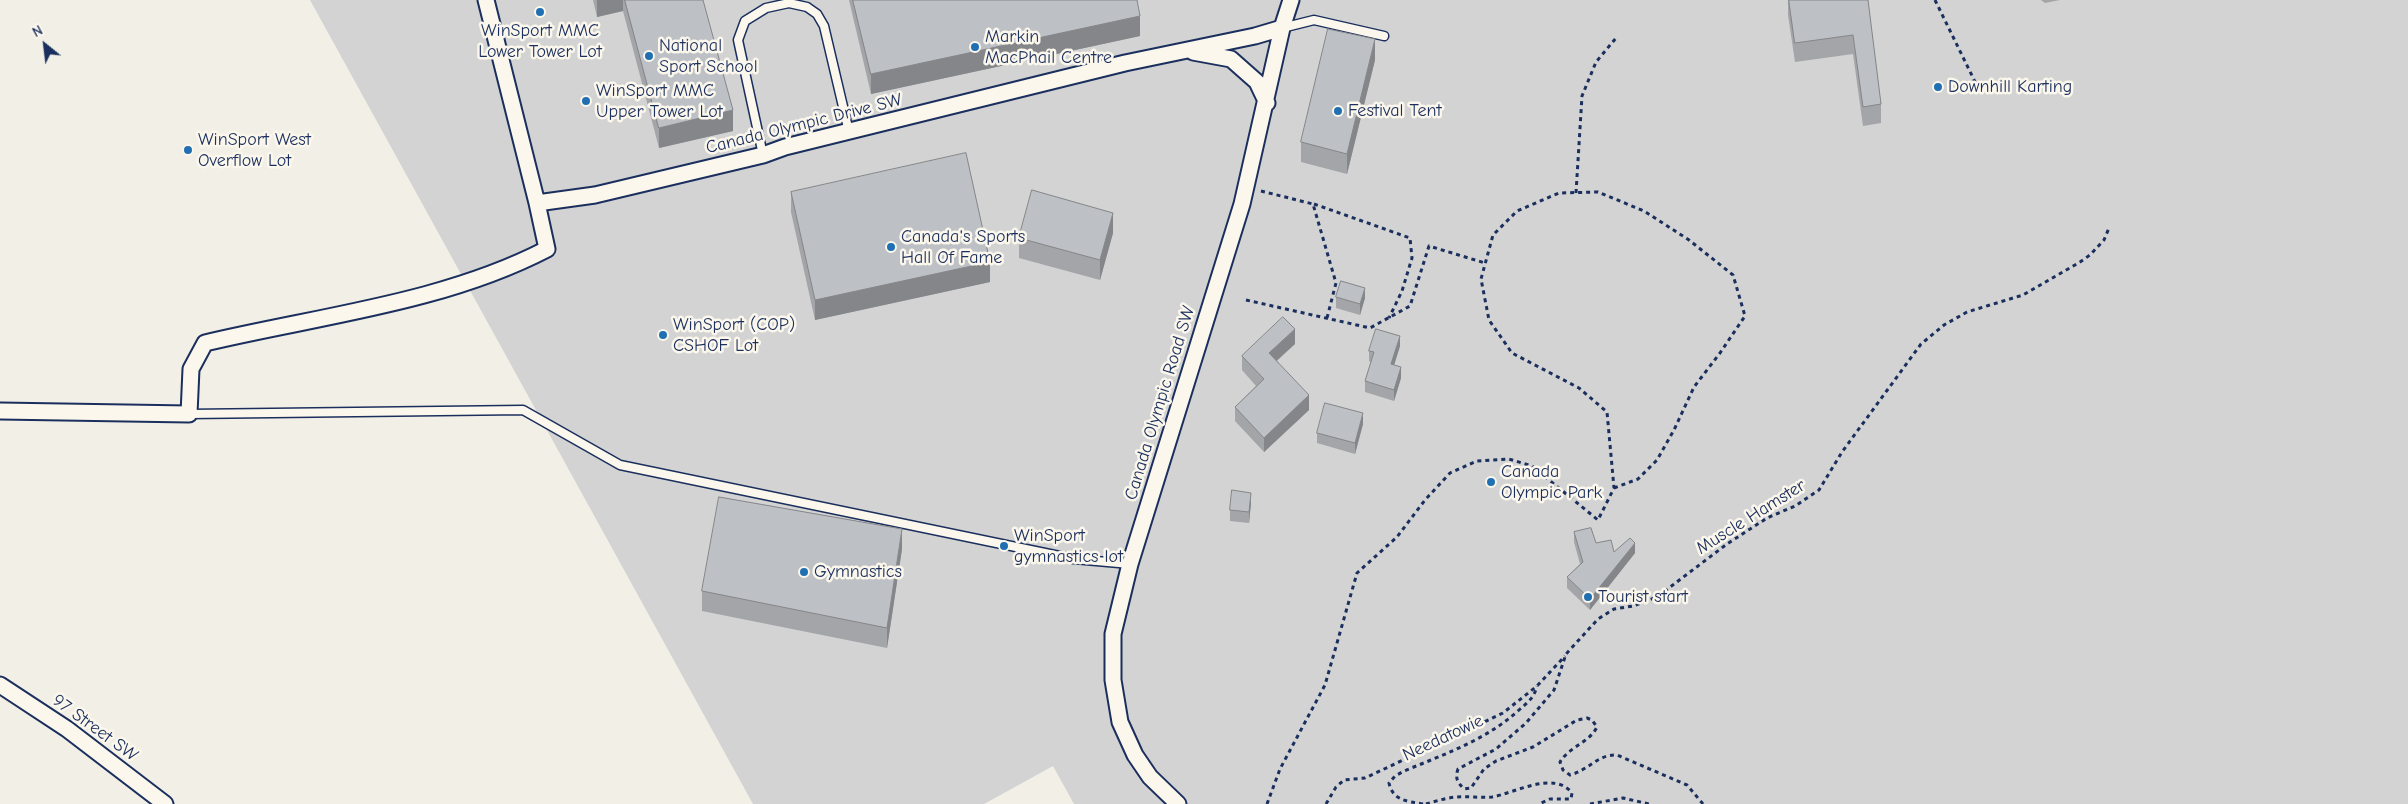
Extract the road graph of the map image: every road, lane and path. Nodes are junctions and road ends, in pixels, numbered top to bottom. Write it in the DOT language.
graph roads {
  1 [pos="486,0"];
  2 [pos="1291,0"];
  3 [pos="1935,0"];
  4 [pos="1282,28"];
  5 [pos="1384,36"];
  6 [pos="1616,38"];
  7 [pos="1188,51"];
  8 [pos="1980,92"];
  9 [pos="1267,103"];
  10 [pos="848,132"];
  11 [pos="763,155"];
  12 [pos="1246,188"];
  13 [pos="1576,193"];
  14 [pos="538,203"];
  15 [pos="1313,204"];
  16 [pos="2109,228"];
  17 [pos="1485,263"];
  18 [pos="1246,300"];
  19 [pos="1327,318"];
  20 [pos="1390,318"];
  21 [pos="0,411"];
  22 [pos="189,414"];
  23 [pos="1614,488"];
  24 [pos="1130,564"];
  25 [pos="1566,654"];
  26 [pos="0,685"];
  27 [pos="1537,686"];
  28 [pos="165,804"];
  29 [pos="1178,804"];
  30 [pos="1267,804"];
  31 [pos="1326,804"];
  32 [pos="1425,804"];
  33 [pos="1539,804"];
  34 [pos="1590,804"];
  35 [pos="1649,804"];
  36 [pos="1703,804"];
  1 -- 14 [label="street"];
  2 -- 4 [label="street, Canada Olympic Road SW"];
  3 -- 8 [label="path"];
  4 -- 5 [label="lane"];
  4 -- 7 [label="street, Canada Olympic Drive SW"];
  4 -- 9 [label="street, Canada Olympic Road SW"];
  6 -- 13 [label="path"];
  7 -- 9 [label="street"];
  7 -- 10 [label="street, Canada Olympic Drive SW"];
  9 -- 12 [label="street, Canada Olympic Road SW"];
  10 -- 11 [label="street, Canada Olympic Drive SW"];
  10 -- 11 [label="lane"];
  11 -- 14 [label="street, Canada Olympic Drive SW"];
  12 -- 15 [label="path"];
  12 -- 24 [label="street, Canada Olympic Road SW"];
  13 -- 17 [label="path"];
  13 -- 23 [label="path"];
  14 -- 22 [label="street"];
  15 -- 19 [label="path"];
  15 -- 20 [label="path"];
  16 -- 25 [label="path, Muscle Hamster"];
  17 -- 20 [label="path"];
  17 -- 23 [label="path"];
  18 -- 19 [label="path"];
  19 -- 20 [label="path"];
  21 -- 22 [label="street"];
  22 -- 24 [label="lane"];
  23 -- 30 [label="path"];
  24 -- 29 [label="street, Canada Olympic Road SW"];
  25 -- 27 [label="path"];
  25 -- 36 [label="path, Muscle Hamster"];
  26 -- 28 [label="street, 97 Street SW"];
  27 -- 31 [label="path"];
  27 -- 32 [label="path, Needatowie"];
  32 -- 33 [label="path, Needatowie"];
  34 -- 35 [label="path"];
}
